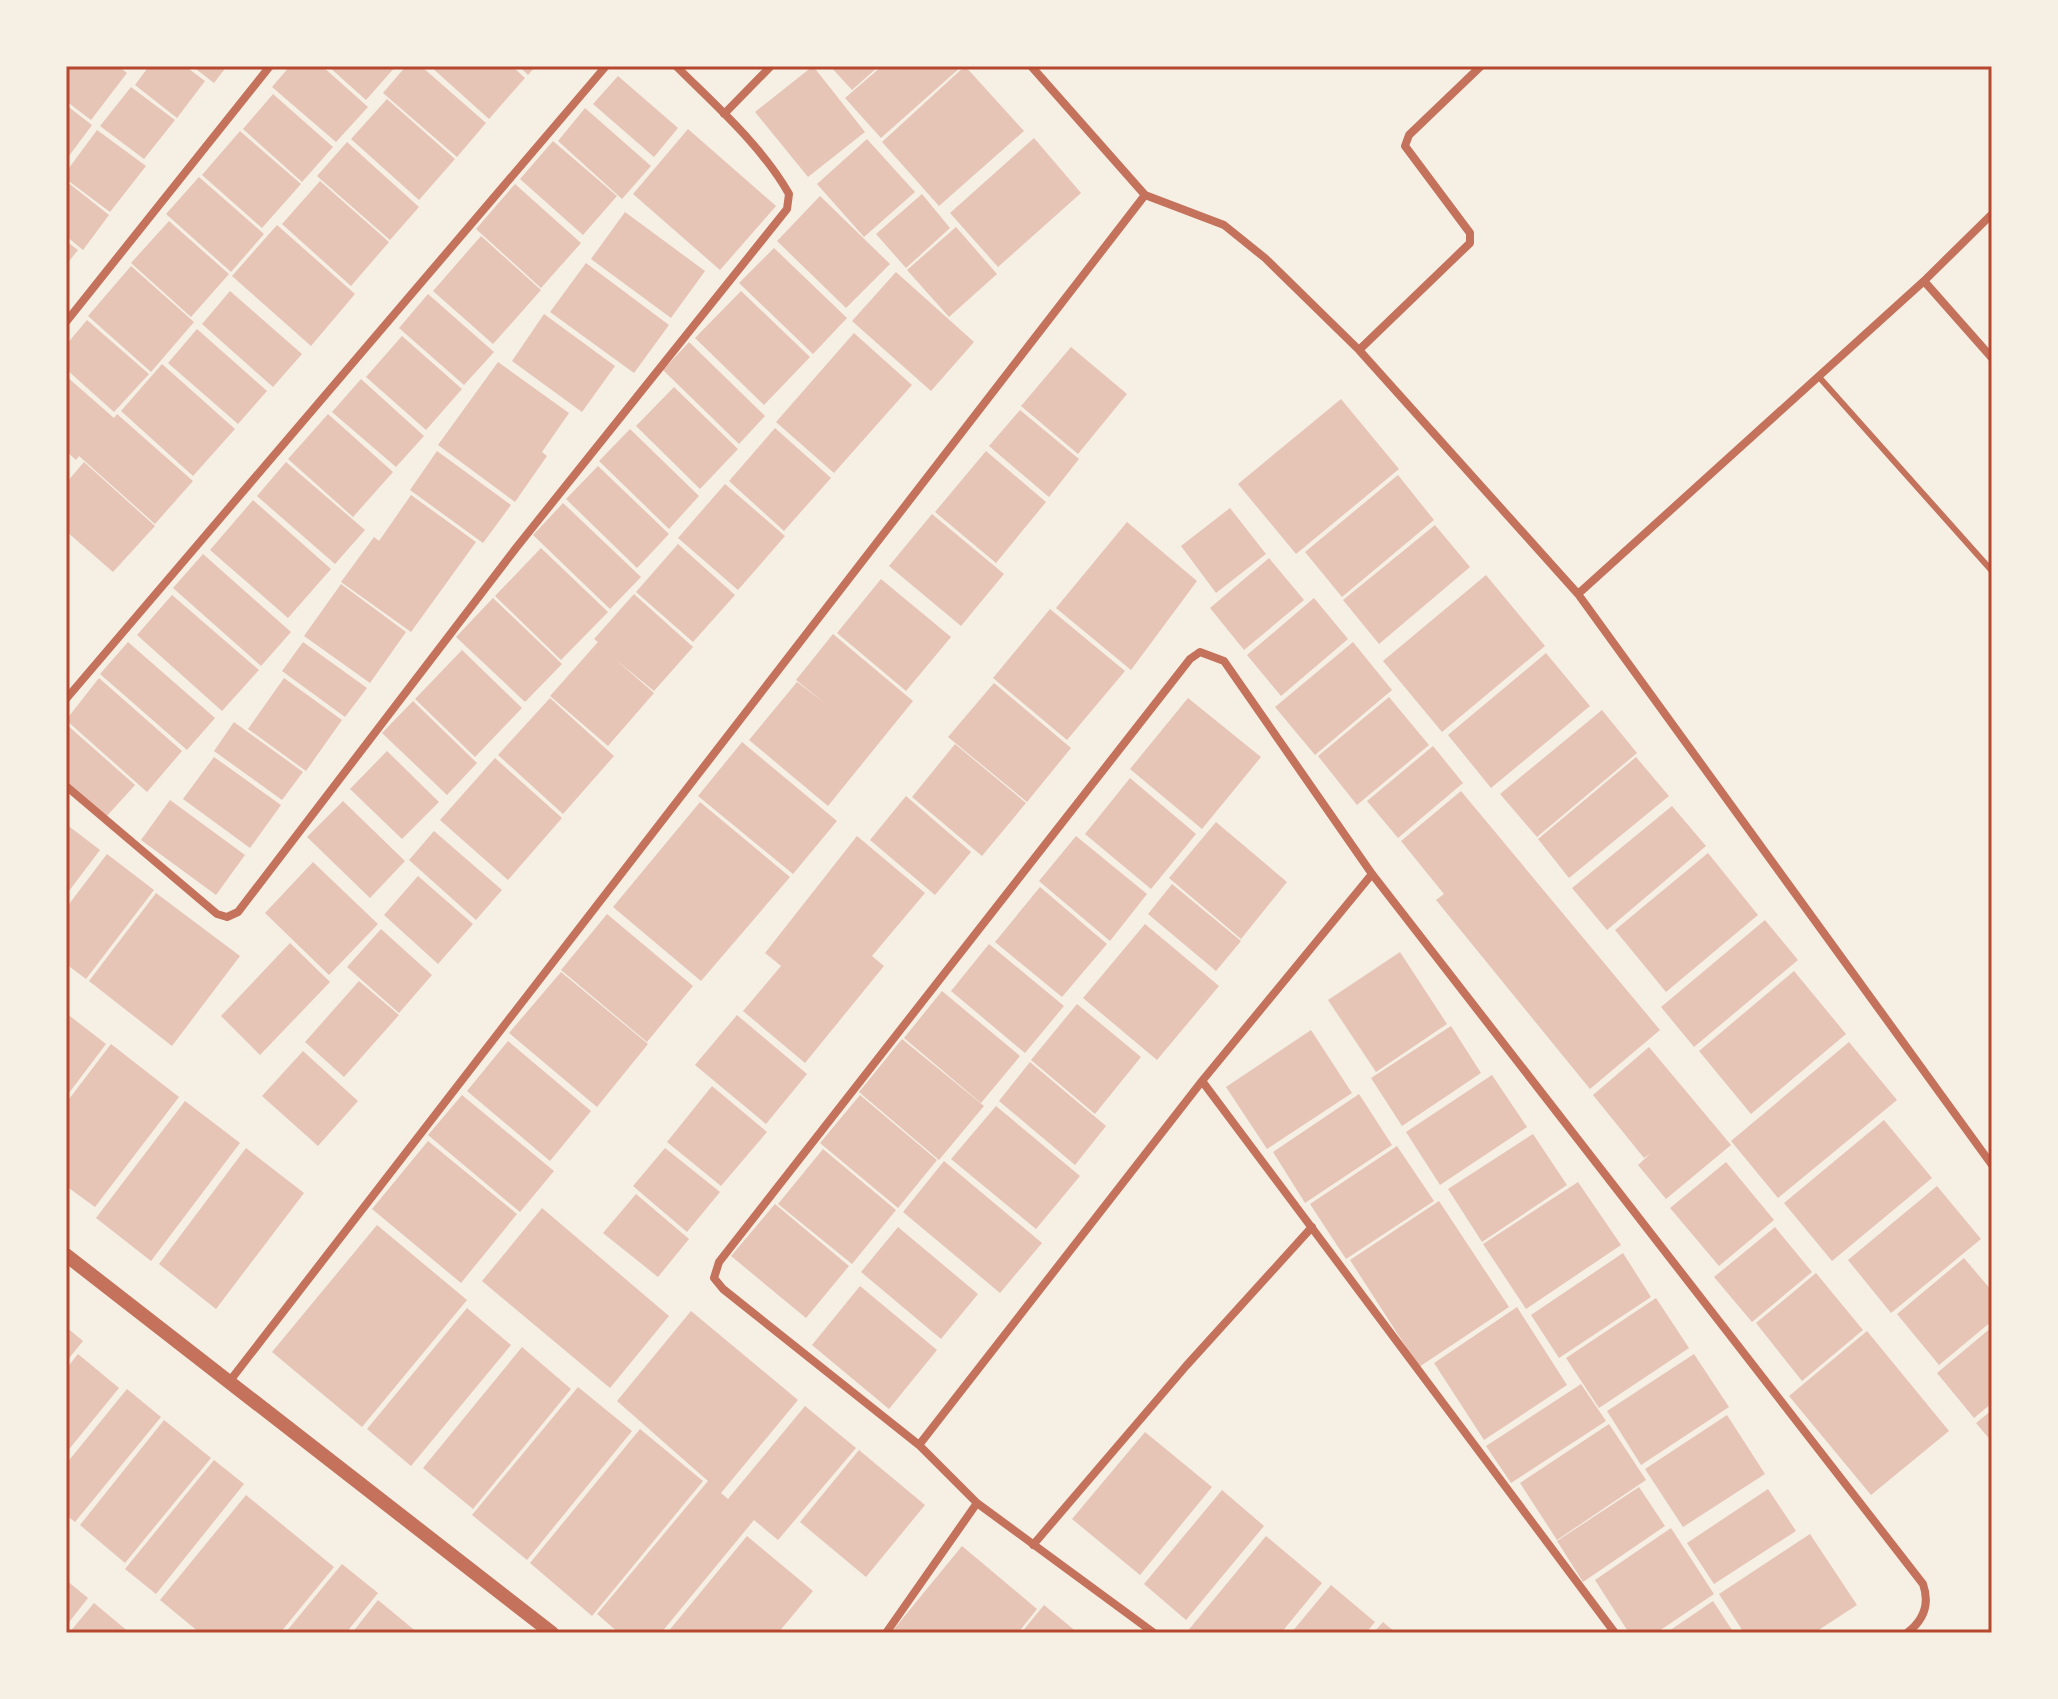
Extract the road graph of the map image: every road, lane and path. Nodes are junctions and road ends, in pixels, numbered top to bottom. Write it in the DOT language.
graph roads {
  1 [pos="270,66"];
  2 [pos="606,66"];
  3 [pos="676,66"];
  4 [pos="771,66"];
  5 [pos="1031,66"];
  6 [pos="1481,66"];
  7 [pos="724,114"];
  8 [pos="1145,195"];
  9 [pos="1992,214"];
  10 [pos="1924,281"];
  11 [pos="66,322"];
  12 [pos="1359,350"];
  13 [pos="1992,358"];
  14 [pos="1819,377"];
  15 [pos="1992,571"];
  16 [pos="1578,594"];
  17 [pos="66,699"];
  18 [pos="66,786"];
  19 [pos="1372,874"];
  20 [pos="1202,1081"];
  21 [pos="1992,1165"];
  22 [pos="1312,1227"];
  23 [pos="66,1255"];
  24 [pos="228,1383"];
  25 [pos="919,1445"];
  26 [pos="977,1503"];
  27 [pos="1033,1545"];
  28 [pos="1608,1623"];
  29 [pos="552,1633"];
  30 [pos="886,1633"];
  31 [pos="1154,1633"];
  32 [pos="1599,1633"];
  33 [pos="1615,1633"];
  34 [pos="1907,1633"];
  1 -- 11 [label="street"];
  2 -- 17 [label="street"];
  3 -- 7 [label="street"];
  4 -- 7 [label="street"];
  5 -- 8 [label="street"];
  6 -- 12 [label="street"];
  7 -- 18 [label="street"];
  8 -- 12 [label="street"];
  8 -- 24 [label="street"];
  9 -- 10 [label="street"];
  10 -- 13 [label="street"];
  10 -- 14 [label="street"];
  12 -- 16 [label="street"];
  14 -- 15 [label="lane"];
  14 -- 16 [label="street"];
  16 -- 21 [label="street"];
  19 -- 20 [label="street"];
  19 -- 25 [label="street"];
  19 -- 34 [label="street"];
  20 -- 22 [label="street"];
  20 -- 25 [label="street"];
  22 -- 27 [label="street"];
  22 -- 28 [label="street"];
  23 -- 24 [label="street"];
  24 -- 29 [label="street"];
  25 -- 26 [label="street"];
  26 -- 27 [label="street"];
  26 -- 30 [label="street"];
  27 -- 31 [label="street"];
  28 -- 32 [label="street"];
  28 -- 33 [label="street"];
}
